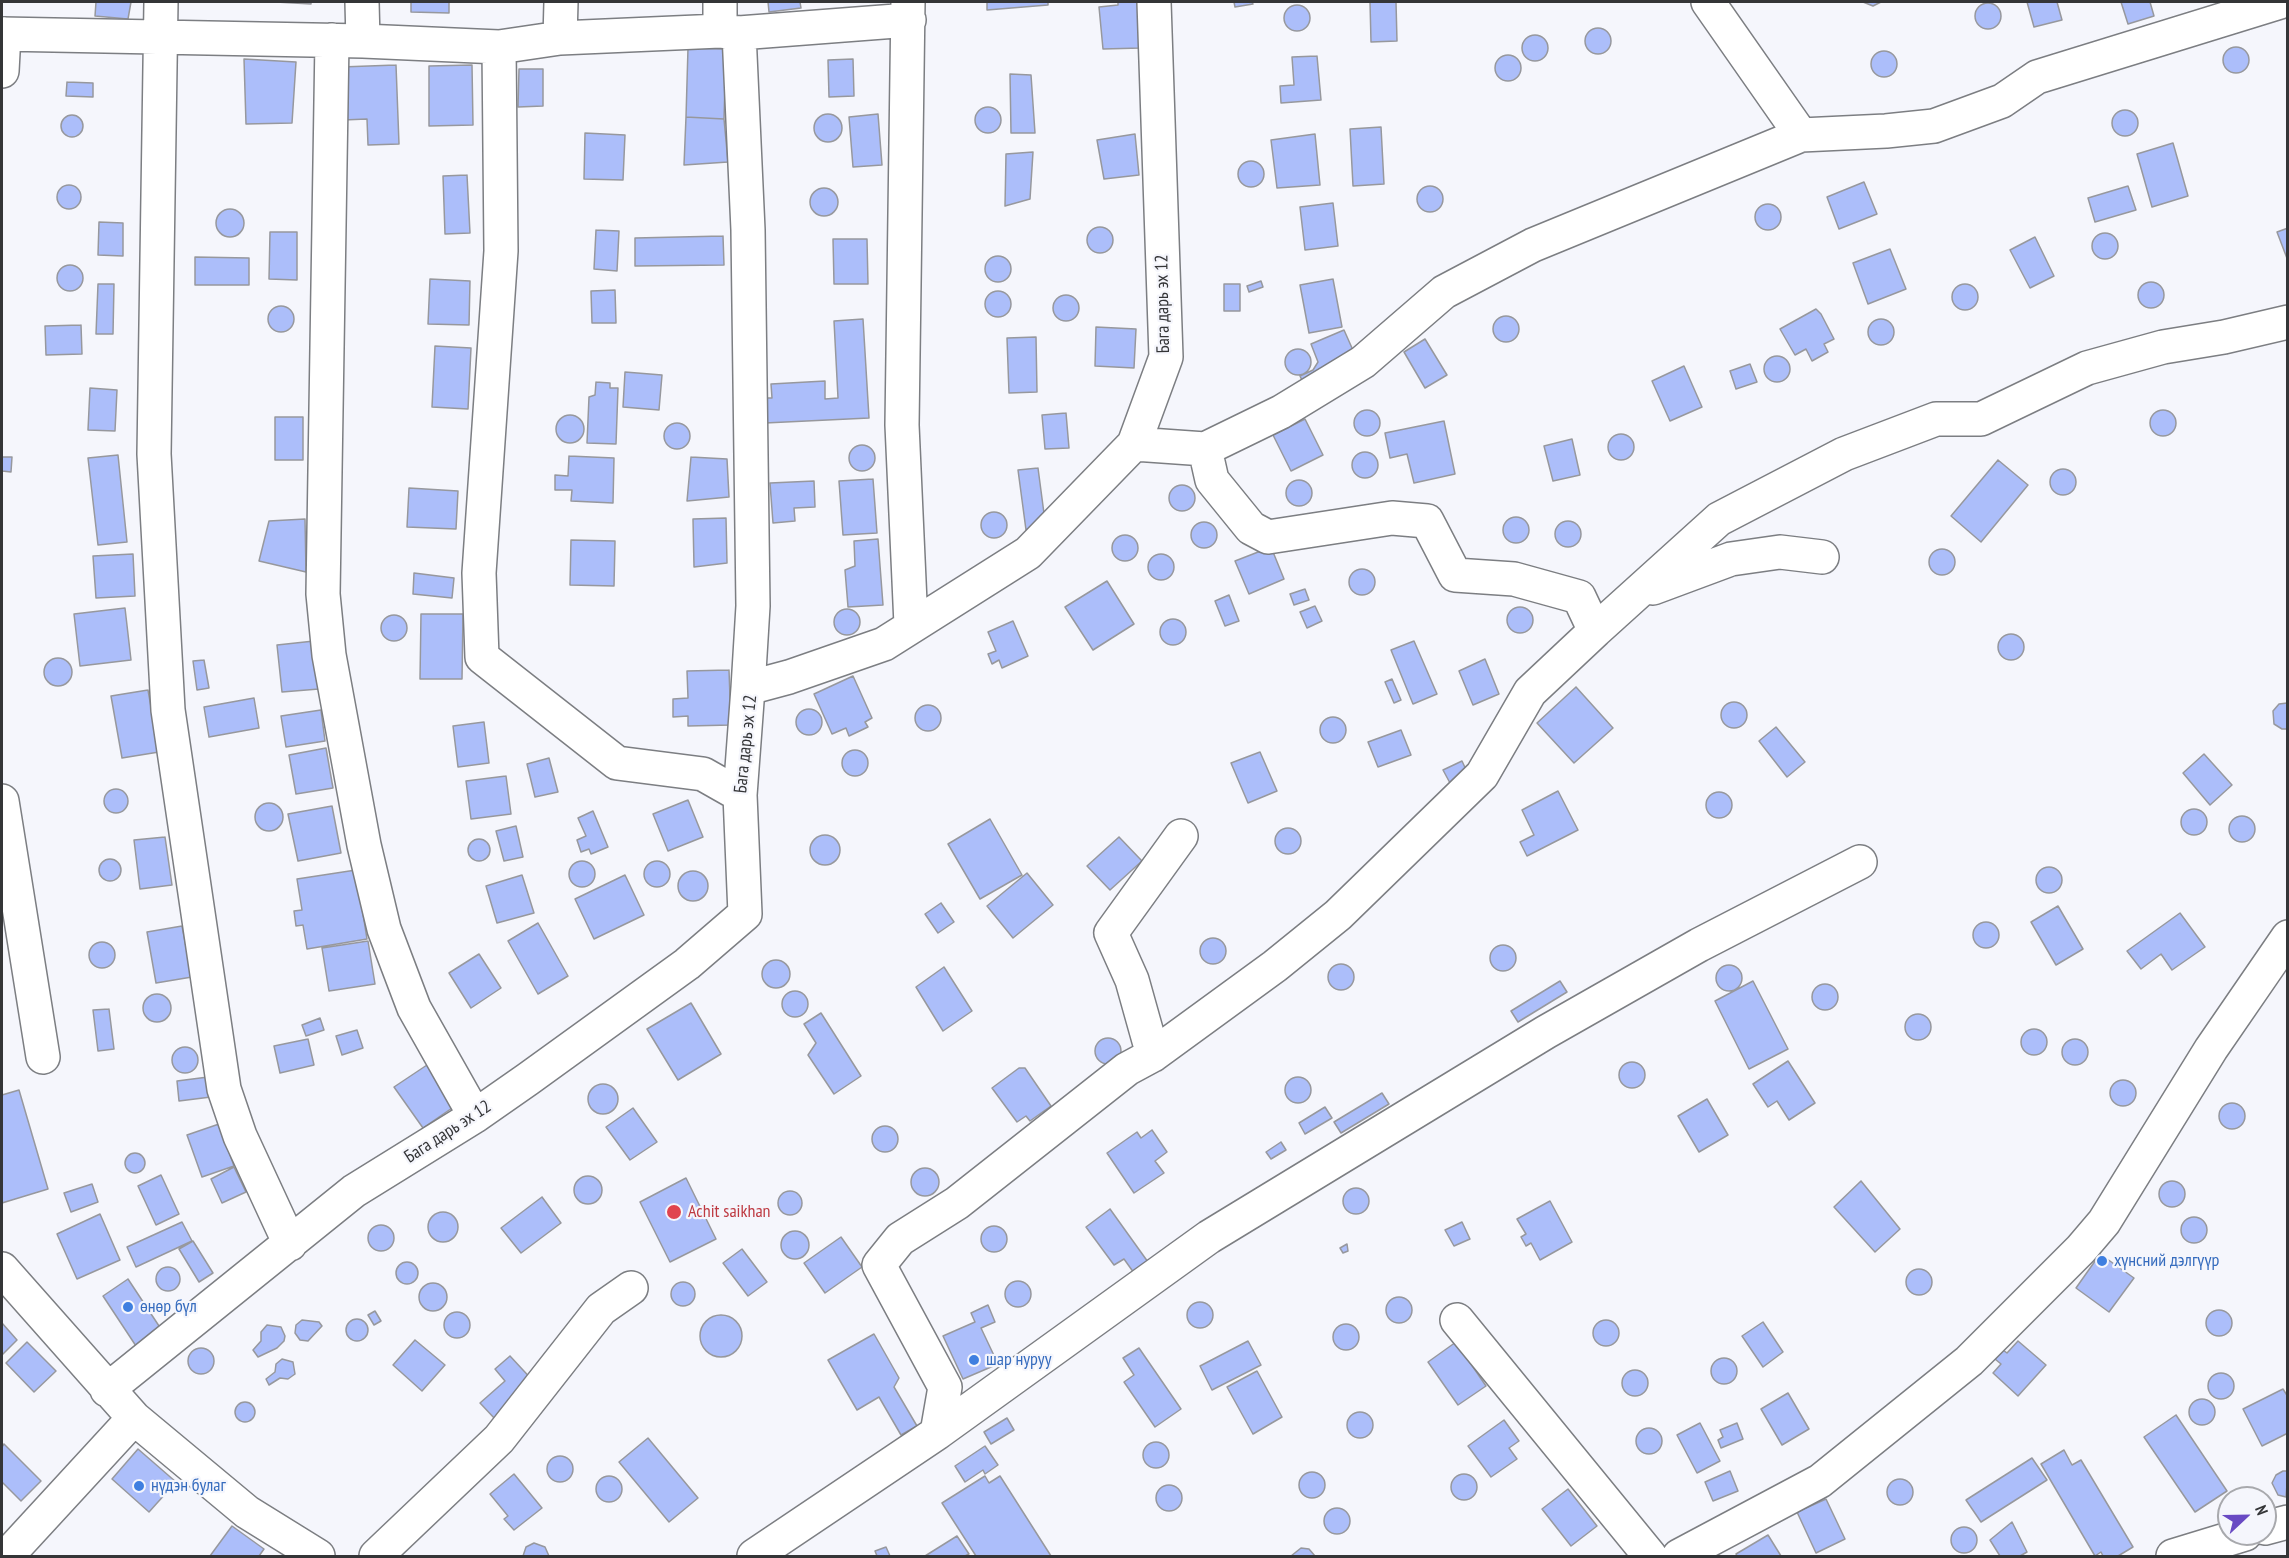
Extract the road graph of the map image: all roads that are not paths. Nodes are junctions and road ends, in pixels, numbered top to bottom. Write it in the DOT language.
graph roads {
  1 [pos="161,2"];
  2 [pos="362,2"];
  3 [pos="561,2"];
  4 [pos="1155,2"];
  5 [pos="1708,2"];
  6 [pos="2280,2"];
  7 [pos="908,11"];
  8 [pos="726,22"];
  9 [pos="3,34"];
  10 [pos="160,37"];
  11 [pos="560,38"];
  12 [pos="347,41"];
  13 [pos="499,47"];
  14 [pos="2,71"];
  15 [pos="1801,135"];
  16 [pos="2288,322"];
  17 [pos="1134,444"];
  18 [pos="1205,449"];
  19 [pos="1822,557"];
  20 [pos="1635,594"];
  21 [pos="911,625"];
  22 [pos="1595,631"];
  23 [pos="748,688"];
  24 [pos="740,795"];
  25 [pos="2,801"];
  26 [pos="1181,836"];
  27 [pos="1860,862"];
  28 [pos="2288,937"];
  29 [pos="1153,1055"];
  30 [pos="43,1057"];
  31 [pos="475,1116"];
  32 [pos="290,1244"];
  33 [pos="2,1269"];
  34 [pos="631,1287"];
  35 [pos="1457,1320"];
  36 [pos="107,1390"];
  37 [pos="134,1418"];
  38 [pos="937,1433"];
  39 [pos="2217,1543"];
  40 [pos="7,1557"];
  41 [pos="318,1557"];
  42 [pos="376,1557"];
  43 [pos="754,1557"];
  44 [pos="1650,1557"];
  45 [pos="1679,1557"];
  46 [pos="2173,1557"];
  1 -- 10 [label="street"];
  2 -- 12 [label="street"];
  3 -- 11 [label="street"];
  4 -- 17 [label="street, Бага дарь эх 12"];
  5 -- 15 [label="street"];
  6 -- 15 [label="street"];
  7 -- 8 [label="street"];
  7 -- 21 [label="street"];
  8 -- 11 [label="street"];
  8 -- 23 [label="street"];
  9 -- 10 [label="street"];
  9 -- 14 [label="street"];
  10 -- 12 [label="street"];
  10 -- 32 [label="street"];
  11 -- 13 [label="street"];
  12 -- 13 [label="street"];
  12 -- 31 [label="street"];
  13 -- 24 [label="street"];
  15 -- 18 [label="street"];
  16 -- 20 [label="street"];
  17 -- 18 [label="street"];
  17 -- 21 [label="street, Бага дарь эх 12"];
  18 -- 22 [label="street"];
  19 -- 20 [label="street"];
  20 -- 22 [label="street"];
  21 -- 23 [label="street, Бага дарь эх 12"];
  22 -- 29 [label="street"];
  23 -- 24 [label="street, Бага дарь эх 12"];
  24 -- 31 [label="street, Бага дарь эх 12"];
  25 -- 30 [label="street"];
  26 -- 29 [label="street"];
  27 -- 38 [label="street"];
  28 -- 45 [label="street"];
  29 -- 38 [label="street"];
  31 -- 32 [label="street, Бага дарь эх 12"];
  32 -- 36 [label="street, Бага дарь эх 12"];
  33 -- 36 [label="street"];
  34 -- 42 [label="street"];
  35 -- 44 [label="street"];
  36 -- 37 [label="street"];
  37 -- 40 [label="street"];
  37 -- 41 [label="street"];
  38 -- 43 [label="street"];
  39 -- 46 [label="street"];
}
